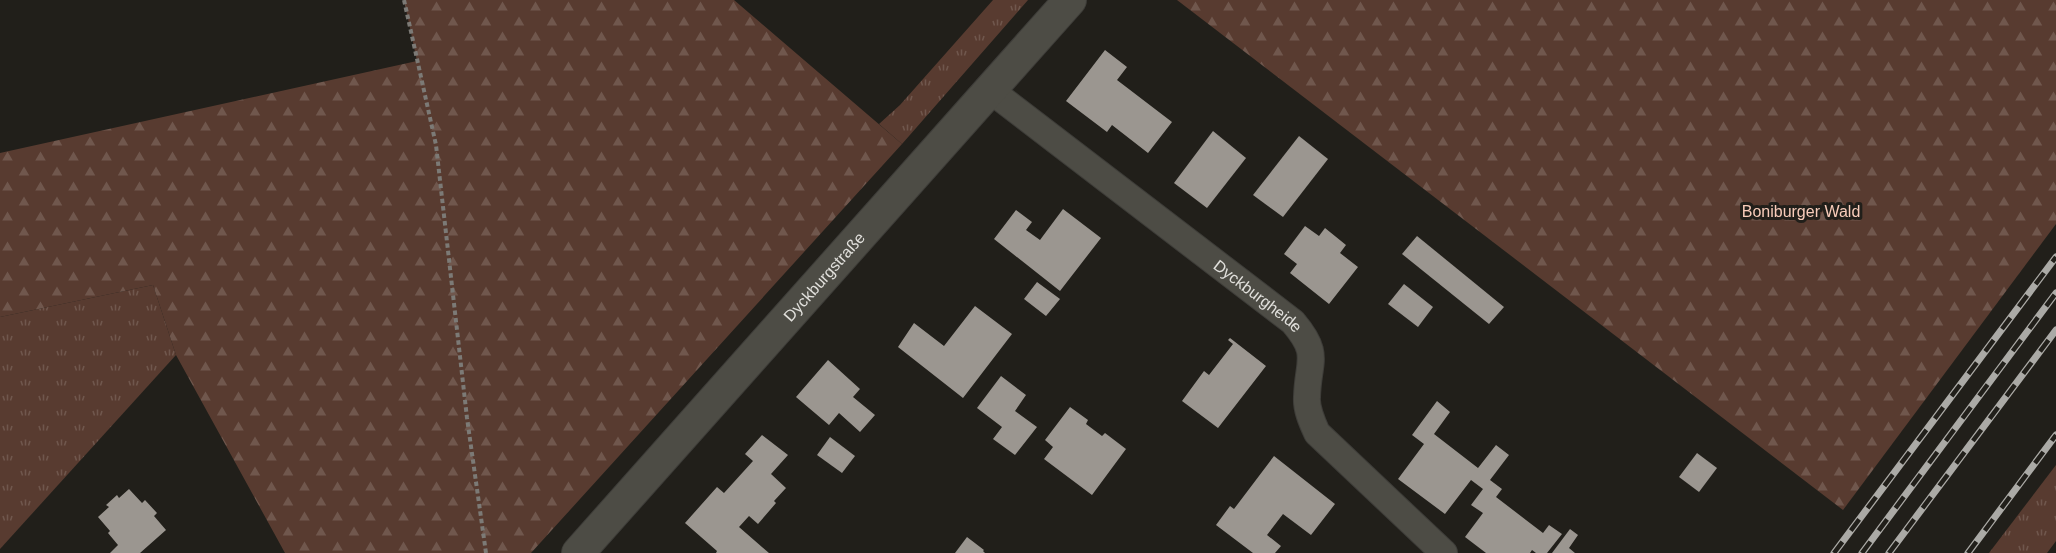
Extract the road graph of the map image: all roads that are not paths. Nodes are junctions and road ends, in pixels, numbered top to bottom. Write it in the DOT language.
graph roads {
  1 [pos="1070,0"];
  2 [pos="990,90"];
  3 [pos="578,553"];
  4 [pos="1444,553"];
  1 -- 2 [label="street, Dyckburgstraße"];
  2 -- 3 [label="street, Dyckburgstraße"];
  2 -- 4 [label="street, Dyckburgheide"];
}
